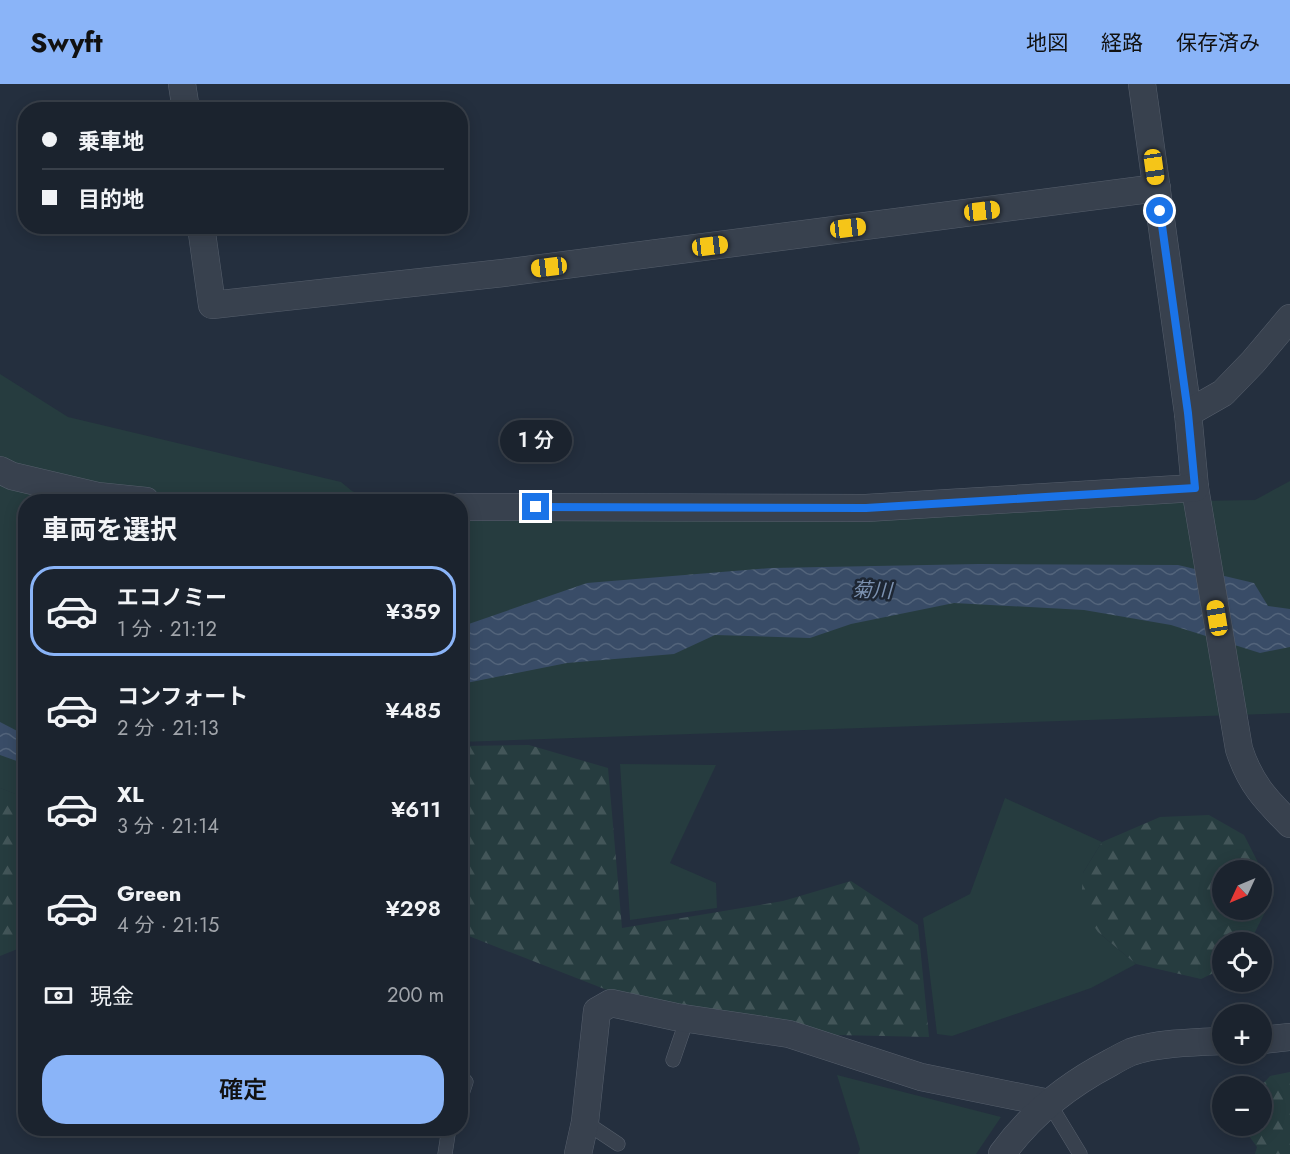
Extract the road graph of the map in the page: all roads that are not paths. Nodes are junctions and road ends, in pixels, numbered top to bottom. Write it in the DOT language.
graph roads {
  1 [pos="182,84"];
  2 [pos="1142,84"];
  3 [pos="185,102"];
  4 [pos="1157,188"];
  5 [pos="202,234"];
  6 [pos="1290,318"];
  7 [pos="1188,413"];
  8 [pos="0,470"];
  9 [pos="88,494"];
  10 [pos="1197,496"];
  11 [pos="468,507"];
  12 [pos="1290,824"];
  13 [pos="687,1019"];
  14 [pos="1290,1037"];
  15 [pos="1272,1039"];
  16 [pos="1212,1041"];
  17 [pos="673,1060"];
  18 [pos="1049,1103"];
  19 [pos="585,1122"];
  20 [pos="448,1136"];
  21 [pos="618,1144"];
  22 [pos="445,1154"];
  23 [pos="578,1154"];
  24 [pos="1002,1154"];
  25 [pos="1080,1154"];
  1 -- 3 [label="street"];
  2 -- 4 [label="street"];
  4 -- 5 [label="street"];
  4 -- 7 [label="street"];
  6 -- 7 [label="street"];
  7 -- 10 [label="street"];
  8 -- 9 [label="street"];
  10 -- 11 [label="street"];
  10 -- 12 [label="street"];
  13 -- 17 [label="lane"];
  13 -- 18 [label="street"];
  13 -- 19 [label="street"];
  14 -- 15 [label="street"];
  16 -- 18 [label="street"];
  18 -- 24 [label="street"];
  18 -- 25 [label="lane"];
  19 -- 21 [label="lane"];
  19 -- 23 [label="street"];
  20 -- 22 [label="lane"];
}
